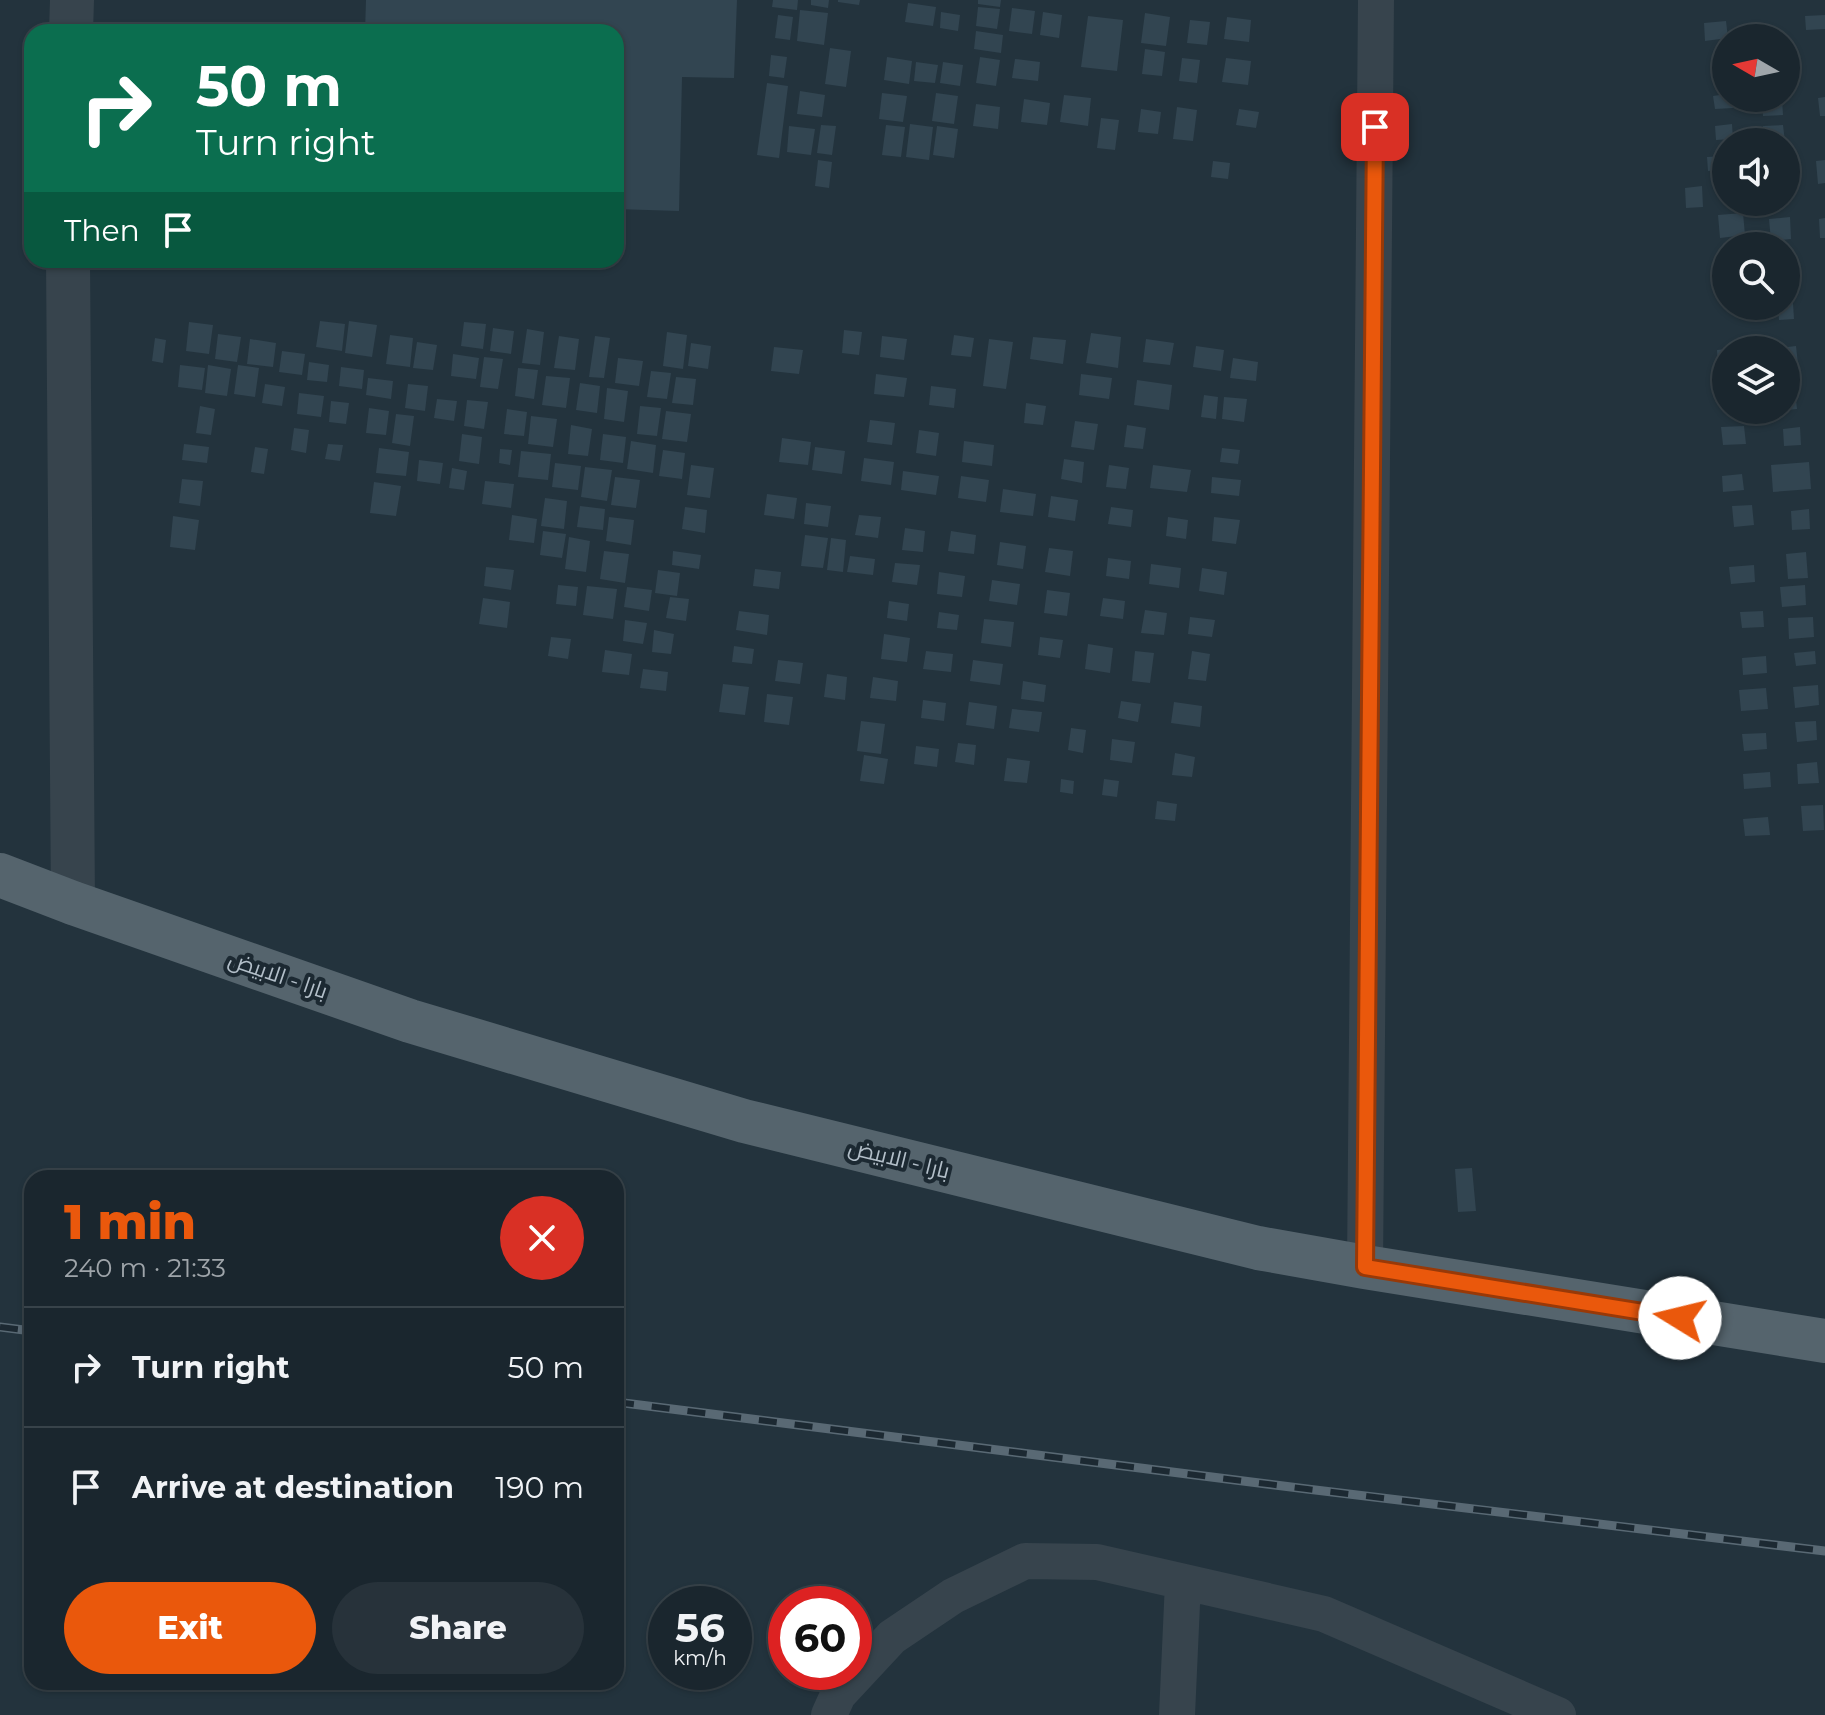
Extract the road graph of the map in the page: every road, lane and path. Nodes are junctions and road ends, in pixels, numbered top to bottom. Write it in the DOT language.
graph roads {
  1 [pos="72,0"];
  2 [pos="1376,0"];
  3 [pos="71,24"];
  4 [pos="68,268"];
  5 [pos="0,875"];
  6 [pos="73,903"];
  7 [pos="1365,1267"];
  8 [pos="1825,1341"];
  9 [pos="1183,1582"];
  10 [pos="1484,1699"];
  11 [pos="829,1715"];
  12 [pos="1177,1715"];
  13 [pos="1558,1715"];
  1 -- 3 [label="street"];
  2 -- 7 [label="street"];
  4 -- 6 [label="street"];
  5 -- 6 [label="main road, بارا - الابيض"];
  6 -- 7 [label="main road, بارا - الابيض"];
  7 -- 8 [label="main road, بارا - الابيض"];
  9 -- 10 [label="street"];
  9 -- 11 [label="street"];
  9 -- 12 [label="street"];
  10 -- 13 [label="street"];
}
